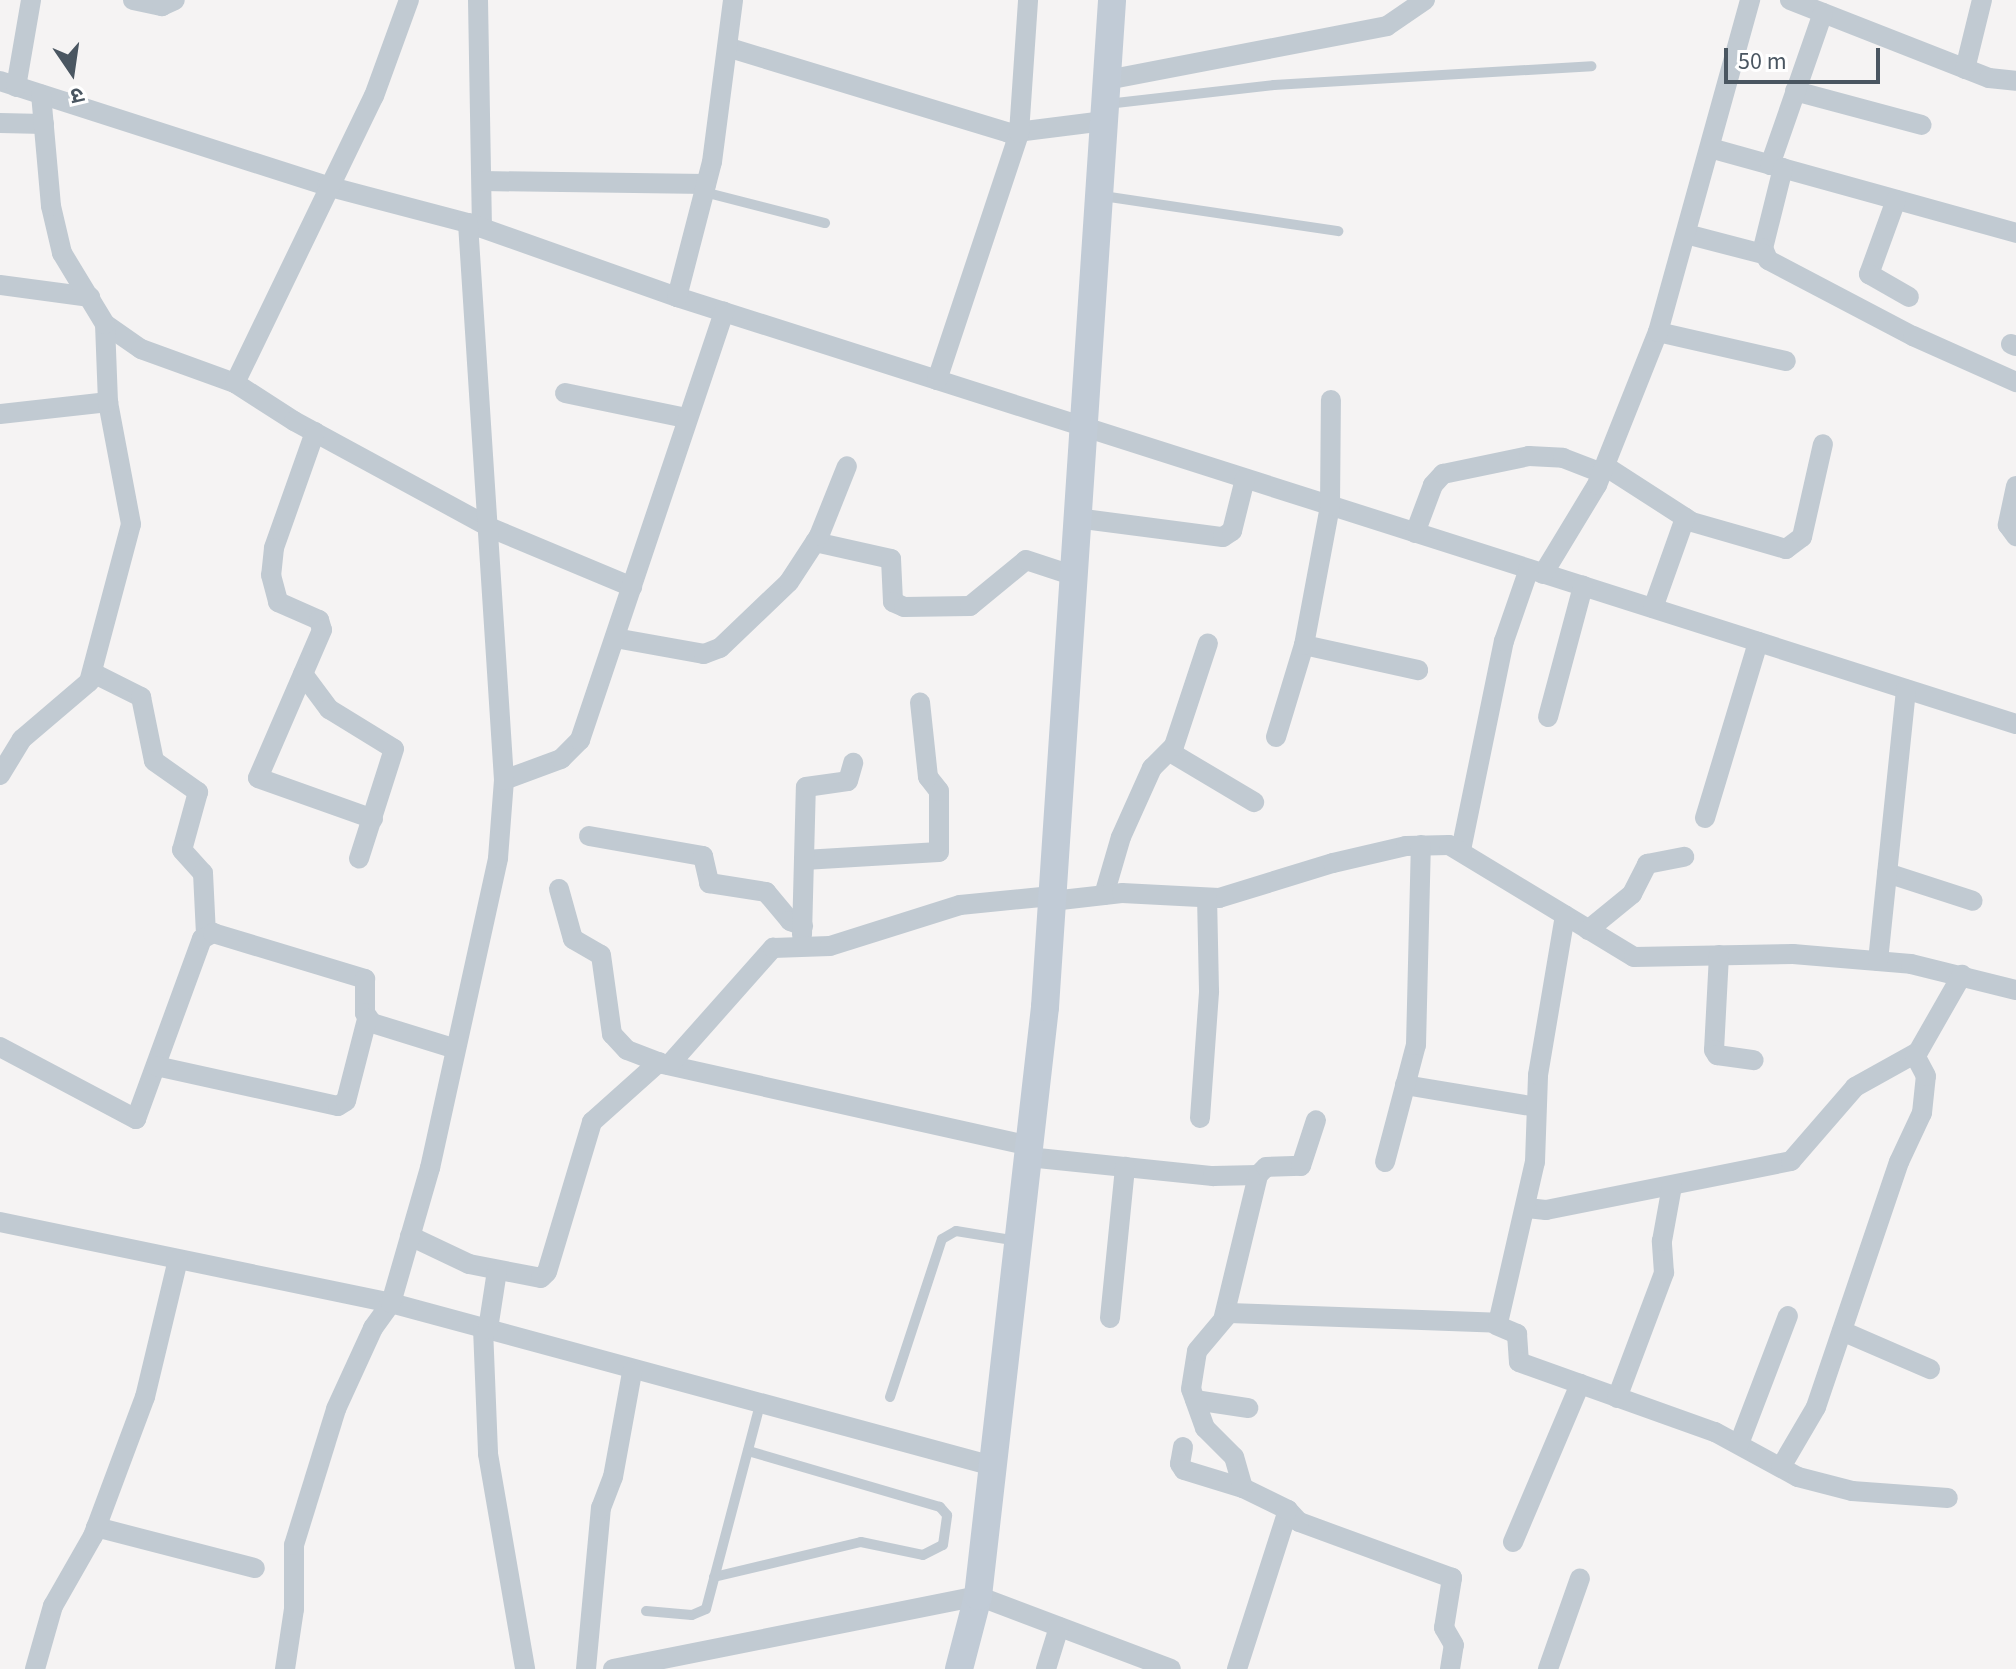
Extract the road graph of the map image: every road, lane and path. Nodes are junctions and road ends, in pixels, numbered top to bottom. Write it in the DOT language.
graph roads {
  1 [pos="31,0"];
  2 [pos="133,0"];
  3 [pos="175,0"];
  4 [pos="409,0"];
  5 [pos="478,0"];
  6 [pos="733,0"];
  7 [pos="1028,0"];
  8 [pos="1112,0"];
  9 [pos="1425,0"];
  10 [pos="1750,0"];
  11 [pos="1790,0"];
  12 [pos="1982,0"];
  13 [pos="1823,13"];
  14 [pos="730,48"];
  15 [pos="1591,66"];
  16 [pos="1965,69"];
  17 [pos="2016,81"];
  18 [pos="8,84"];
  19 [pos="1795,91"];
  20 [pos="41,94"];
  21 [pos="1105,101"];
  22 [pos="0,123"];
  23 [pos="44,124"];
  24 [pos="1922,125"];
  25 [pos="1019,133"];
  26 [pos="1710,148"];
  27 [pos="1776,166"];
  28 [pos="483,181"];
  29 [pos="327,186"];
  30 [pos="705,188"];
  31 [pos="1098,195"];
  32 [pos="1896,200"];
  33 [pos="825,223"];
  34 [pos="475,226"];
  35 [pos="1338,231"];
  36 [pos="2016,233"];
  37 [pos="1686,234"];
  38 [pos="1763,254"];
  39 [pos="0,285"];
  40 [pos="90,297"];
  41 [pos="677,297"];
  42 [pos="1909,297"];
  43 [pos="724,312"];
  44 [pos="105,324"];
  45 [pos="1658,332"];
  46 [pos="1786,361"];
  47 [pos="937,380"];
  48 [pos="2016,382"];
  49 [pos="235,383"];
  50 [pos="565,393"];
  51 [pos="1331,400"];
  52 [pos="108,402"];
  53 [pos="0,414"];
  54 [pos="686,418"];
  55 [pos="1082,426"];
  56 [pos="315,432"];
  57 [pos="1823,444"];
  58 [pos="847,466"];
  59 [pos="1604,470"];
  60 [pos="1245,479"];
  61 [pos="2016,486"];
  62 [pos="1330,506"];
  63 [pos="1076,518"];
  64 [pos="1685,518"];
  65 [pos="491,528"];
  66 [pos="1415,533"];
  67 [pos="2016,536"];
  68 [pos="815,542"];
  69 [pos="1536,571"];
  70 [pos="1072,575"];
  71 [pos="1583,586"];
  72 [pos="632,587"];
  73 [pos="1653,608"];
  74 [pos="615,638"];
  75 [pos="1758,642"];
  76 [pos="1208,643"];
  77 [pos="1304,645"];
  78 [pos="1418,670"];
  79 [pos="93,673"];
  80 [pos="303,674"];
  81 [pos="1906,689"];
  82 [pos="920,702"];
  83 [pos="1548,717"];
  84 [pos="2016,724"];
  85 [pos="1276,737"];
  86 [pos="5,747"];
  87 [pos="1170,752"];
  88 [pos="853,763"];
  89 [pos="0,775"];
  90 [pos="504,780"];
  91 [pos="1254,802"];
  92 [pos="1705,818"];
  93 [pos="373,819"];
  94 [pos="589,836"];
  95 [pos="1421,845"];
  96 [pos="1461,850"];
  97 [pos="1684,857"];
  98 [pos="359,859"];
  99 [pos="804,860"];
  100 [pos="1887,873"];
  101 [pos="559,889"];
  102 [pos="1104,895"];
  103 [pos="1052,898"];
  104 [pos="1207,899"];
  105 [pos="1973,901"];
  106 [pos="1565,915"];
  107 [pos="1588,930"];
  108 [pos="206,934"];
  109 [pos="802,936"];
  110 [pos="1719,955"];
  111 [pos="1878,961"];
  112 [pos="1962,975"];
  113 [pos="2016,990"];
  114 [pos="367,1019"];
  115 [pos="0,1047"];
  116 [pos="453,1048"];
  117 [pos="1915,1055"];
  118 [pos="1754,1060"];
  119 [pos="664,1064"];
  120 [pos="156,1066"];
  121 [pos="1405,1085"];
  122 [pos="1536,1107"];
  123 [pos="1200,1118"];
  124 [pos="1316,1120"];
  125 [pos="1028,1152"];
  126 [pos="1385,1162"];
  127 [pos="1125,1167"];
  128 [pos="1258,1175"];
  129 [pos="1672,1186"];
  130 [pos="1527,1208"];
  131 [pos="0,1222"];
  132 [pos="410,1236"];
  133 [pos="1018,1241"];
  134 [pos="178,1260"];
  135 [pos="497,1271"];
  136 [pos="391,1303"];
  137 [pos="1224,1316"];
  138 [pos="1788,1316"];
  139 [pos="1110,1318"];
  140 [pos="1496,1325"];
  141 [pos="486,1328"];
  142 [pos="1842,1331"];
  143 [pos="1930,1369"];
  144 [pos="632,1372"];
  145 [pos="1580,1384"];
  146 [pos="890,1397"];
  147 [pos="1617,1398"];
  148 [pos="1195,1400"];
  149 [pos="760,1405"];
  150 [pos="1248,1408"];
  151 [pos="1739,1444"];
  152 [pos="1183,1447"];
  153 [pos="748,1451"];
  154 [pos="993,1466"];
  155 [pos="1781,1467"];
  156 [pos="1243,1488"];
  157 [pos="1948,1498"];
  158 [pos="1288,1510"];
  159 [pos="96,1527"];
  160 [pos="1513,1542"];
  161 [pos="255,1568"];
  162 [pos="714,1577"];
  163 [pos="1580,1578"];
  164 [pos="978,1596"];
  165 [pos="646,1611"];
  166 [pos="1059,1627"];
  167 [pos="35,1669"];
  168 [pos="285,1669"];
  169 [pos="525,1669"];
  170 [pos="586,1669"];
  171 [pos="613,1669"];
  172 [pos="959,1669"];
  173 [pos="1046,1669"];
  174 [pos="1171,1669"];
  175 [pos="1237,1669"];
  176 [pos="1450,1669"];
  177 [pos="1548,1669"];
  1 -- 18 [label="street"];
  2 -- 3 [label="street"];
  4 -- 29 [label="street"];
  5 -- 28 [label="street"];
  6 -- 14 [label="street"];
  7 -- 25 [label="street"];
  8 -- 21 [label="main road"];
  9 -- 21 [label="street"];
  10 -- 26 [label="street"];
  11 -- 13 [label="street"];
  12 -- 16 [label="street"];
  13 -- 16 [label="street"];
  13 -- 19 [label="street"];
  14 -- 25 [label="street"];
  14 -- 30 [label="street"];
  15 -- 21 [label="lane"];
  16 -- 17 [label="street"];
  18 -- 20 [label="street"];
  19 -- 24 [label="street"];
  19 -- 27 [label="street"];
  20 -- 23 [label="street"];
  20 -- 29 [label="street"];
  21 -- 25 [label="street"];
  21 -- 31 [label="main road"];
  22 -- 23 [label="street"];
  23 -- 40 [label="street"];
  25 -- 47 [label="street"];
  26 -- 27 [label="street"];
  26 -- 37 [label="street"];
  27 -- 32 [label="street"];
  27 -- 38 [label="street"];
  28 -- 30 [label="street"];
  28 -- 34 [label="street"];
  29 -- 34 [label="street"];
  29 -- 49 [label="street"];
  30 -- 33 [label="lane"];
  30 -- 41 [label="street"];
  31 -- 35 [label="lane"];
  31 -- 55 [label="main road"];
  32 -- 36 [label="street"];
  32 -- 42 [label="street"];
  34 -- 41 [label="street"];
  34 -- 65 [label="street"];
  37 -- 38 [label="street"];
  37 -- 45 [label="street"];
  38 -- 48 [label="street"];
  39 -- 40 [label="street"];
  40 -- 44 [label="street"];
  41 -- 43 [label="street"];
  43 -- 47 [label="street"];
  43 -- 54 [label="street"];
  44 -- 49 [label="street"];
  44 -- 52 [label="street"];
  45 -- 46 [label="street"];
  45 -- 59 [label="street"];
  47 -- 55 [label="street"];
  49 -- 56 [label="street"];
  50 -- 54 [label="street"];
  51 -- 62 [label="street"];
  52 -- 53 [label="street"];
  52 -- 79 [label="street"];
  54 -- 72 [label="street"];
  55 -- 60 [label="street"];
  55 -- 63 [label="main road"];
  56 -- 65 [label="street"];
  56 -- 80 [label="street"];
  57 -- 64 [label="street"];
  58 -- 68 [label="street"];
  59 -- 64 [label="street"];
  59 -- 66 [label="street"];
  59 -- 69 [label="street"];
  60 -- 62 [label="street"];
  60 -- 63 [label="street"];
  61 -- 67 [label="street"];
  62 -- 66 [label="street"];
  62 -- 77 [label="street"];
  63 -- 70 [label="main road"];
  64 -- 73 [label="street"];
  65 -- 72 [label="street"];
  65 -- 90 [label="street"];
  66 -- 69 [label="street"];
  68 -- 70 [label="street"];
  68 -- 74 [label="street"];
  69 -- 71 [label="street"];
  69 -- 96 [label="street"];
  70 -- 103 [label="main road"];
  71 -- 73 [label="street"];
  71 -- 83 [label="street"];
  72 -- 74 [label="street"];
  73 -- 75 [label="street"];
  74 -- 90 [label="street"];
  75 -- 81 [label="street"];
  75 -- 92 [label="street"];
  76 -- 87 [label="street"];
  77 -- 78 [label="street"];
  77 -- 85 [label="street"];
  79 -- 86 [label="street"];
  79 -- 108 [label="street"];
  80 -- 93 [label="street"];
  80 -- 93 [label="street"];
  81 -- 84 [label="street"];
  81 -- 100 [label="street"];
  82 -- 99 [label="street"];
  86 -- 89 [label="street"];
  87 -- 91 [label="street"];
  87 -- 102 [label="street"];
  88 -- 99 [label="street"];
  90 -- 116 [label="street"];
  93 -- 98 [label="street"];
  94 -- 109 [label="street"];
  95 -- 96 [label="street"];
  95 -- 104 [label="street"];
  95 -- 121 [label="street"];
  96 -- 106 [label="street"];
  97 -- 107 [label="street"];
  99 -- 109 [label="street"];
  100 -- 105 [label="street"];
  100 -- 111 [label="street"];
  101 -- 119 [label="street"];
  102 -- 103 [label="street"];
  102 -- 104 [label="street"];
  103 -- 109 [label="street"];
  103 -- 125 [label="main road"];
  104 -- 123 [label="street"];
  106 -- 107 [label="street"];
  106 -- 122 [label="street"];
  107 -- 110 [label="street"];
  108 -- 114 [label="street"];
  108 -- 120 [label="street"];
  109 -- 119 [label="street"];
  110 -- 111 [label="street"];
  110 -- 118 [label="street"];
  111 -- 112 [label="street"];
  112 -- 113 [label="street"];
  112 -- 117 [label="street"];
  114 -- 116 [label="street"];
  114 -- 120 [label="street"];
  115 -- 120 [label="street"];
  116 -- 132 [label="street"];
  117 -- 129 [label="street"];
  117 -- 142 [label="street"];
  119 -- 125 [label="street"];
  119 -- 135 [label="street"];
  121 -- 122 [label="street"];
  121 -- 126 [label="street"];
  122 -- 130 [label="street"];
  124 -- 128 [label="street"];
  125 -- 127 [label="street"];
  125 -- 133 [label="main road"];
  127 -- 128 [label="street"];
  127 -- 139 [label="street"];
  128 -- 137 [label="street"];
  129 -- 130 [label="street"];
  129 -- 147 [label="street"];
  130 -- 140 [label="street"];
  131 -- 134 [label="street"];
  132 -- 135 [label="street"];
  132 -- 136 [label="street"];
  133 -- 146 [label="lane"];
  133 -- 154 [label="main road"];
  134 -- 136 [label="street"];
  134 -- 159 [label="street"];
  135 -- 141 [label="street"];
  136 -- 141 [label="street"];
  136 -- 168 [label="street"];
  137 -- 140 [label="street"];
  137 -- 148 [label="street"];
  138 -- 151 [label="street"];
  140 -- 145 [label="street"];
  141 -- 144 [label="street"];
  141 -- 169 [label="street"];
  142 -- 143 [label="street"];
  142 -- 155 [label="street"];
  144 -- 149 [label="street"];
  144 -- 170 [label="street"];
  145 -- 147 [label="street"];
  145 -- 160 [label="street"];
  147 -- 151 [label="street"];
  148 -- 150 [label="street"];
  148 -- 156 [label="street"];
  149 -- 153 [label="lane"];
  149 -- 154 [label="street"];
  151 -- 155 [label="street"];
  152 -- 156 [label="street"];
  153 -- 162 [label="lane"];
  153 -- 162 [label="lane"];
  154 -- 164 [label="main road"];
  155 -- 157 [label="street"];
  156 -- 158 [label="street"];
  158 -- 175 [label="street"];
  158 -- 176 [label="street"];
  159 -- 161 [label="street"];
  159 -- 167 [label="street"];
  162 -- 165 [label="lane"];
  163 -- 177 [label="street"];
  164 -- 166 [label="street"];
  164 -- 171 [label="street"];
  164 -- 172 [label="main road"];
  166 -- 173 [label="street"];
  166 -- 174 [label="street"];
}
